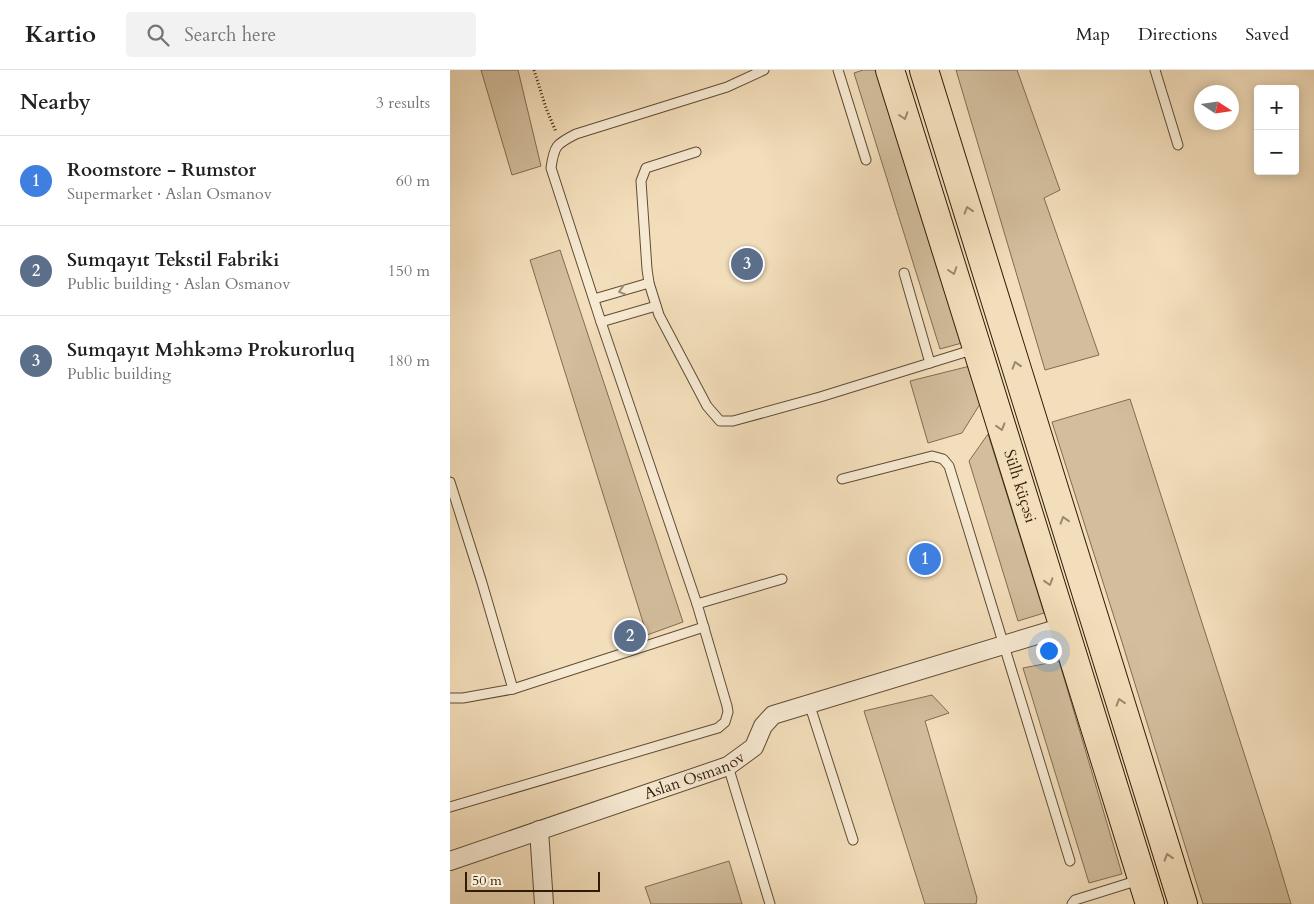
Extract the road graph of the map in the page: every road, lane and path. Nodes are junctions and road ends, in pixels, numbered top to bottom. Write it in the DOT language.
graph roads {
  1 [pos="534,70"];
  2 [pos="764,70"];
  3 [pos="838,70"];
  4 [pos="890,70"];
  5 [pos="924,70"];
  6 [pos="1155,70"];
  7 [pos="560,142"];
  8 [pos="1178,145"];
  9 [pos="696,152"];
  10 [pos="866,160"];
  11 [pos="904,273"];
  12 [pos="649,283"];
  13 [pos="594,300"];
  14 [pos="656,306"];
  15 [pos="601,322"];
  16 [pos="977,348"];
  17 [pos="930,363"];
  18 [pos="842,479"];
  19 [pos="450,482"];
  20 [pos="782,579"];
  21 [pos="697,604"];
  22 [pos="704,627"];
  23 [pos="1063,627"];
  24 [pos="1003,646"];
  25 [pos="513,689"];
  26 [pos="450,698"];
  27 [pos="809,703"];
  28 [pos="728,766"];
  29 [pos="450,808"];
  30 [pos="539,830"];
  31 [pos="853,840"];
  32 [pos="450,861"];
  33 [pos="1070,861"];
  34 [pos="1146,892"];
  35 [pos="544,904"];
  36 [pos="770,904"];
  37 [pos="1072,904"];
  38 [pos="1183,904"];
  1 -- 7 [label="path"];
  2 -- 7 [label="lane"];
  3 -- 10 [label="lane"];
  4 -- 16 [label="highway, Sülh küçəsi, one-way"];
  38 -- 5 [label="highway, Sülh küçəsi, one-way"];
  6 -- 8 [label="lane"];
  7 -- 13 [label="lane"];
  9 -- 12 [label="lane"];
  11 -- 17 [label="lane"];
  12 -- 13 [label="lane, one-way"];
  12 -- 14 [label="lane"];
  13 -- 15 [label="lane"];
  14 -- 15 [label="lane"];
  14 -- 17 [label="lane"];
  15 -- 21 [label="lane"];
  16 -- 17 [label="lane"];
  16 -- 23 [label="highway, Sülh küçəsi, one-way"];
  18 -- 24 [label="lane"];
  19 -- 25 [label="lane"];
  20 -- 21 [label="lane"];
  21 -- 22 [label="lane"];
  22 -- 25 [label="lane"];
  22 -- 29 [label="lane"];
  23 -- 24 [label="street, Aslan Osmanov"];
  23 -- 34 [label="highway, Sülh küçəsi"];
  24 -- 27 [label="street, Aslan Osmanov"];
  24 -- 33 [label="lane"];
  25 -- 26 [label="lane"];
  27 -- 28 [label="street, Aslan Osmanov"];
  27 -- 31 [label="lane"];
  28 -- 30 [label="street, Aslan Osmanov"];
  28 -- 36 [label="lane"];
  30 -- 32 [label="street, Aslan Osmanov"];
  30 -- 35 [label="street"];
  34 -- 37 [label="lane"];
}
